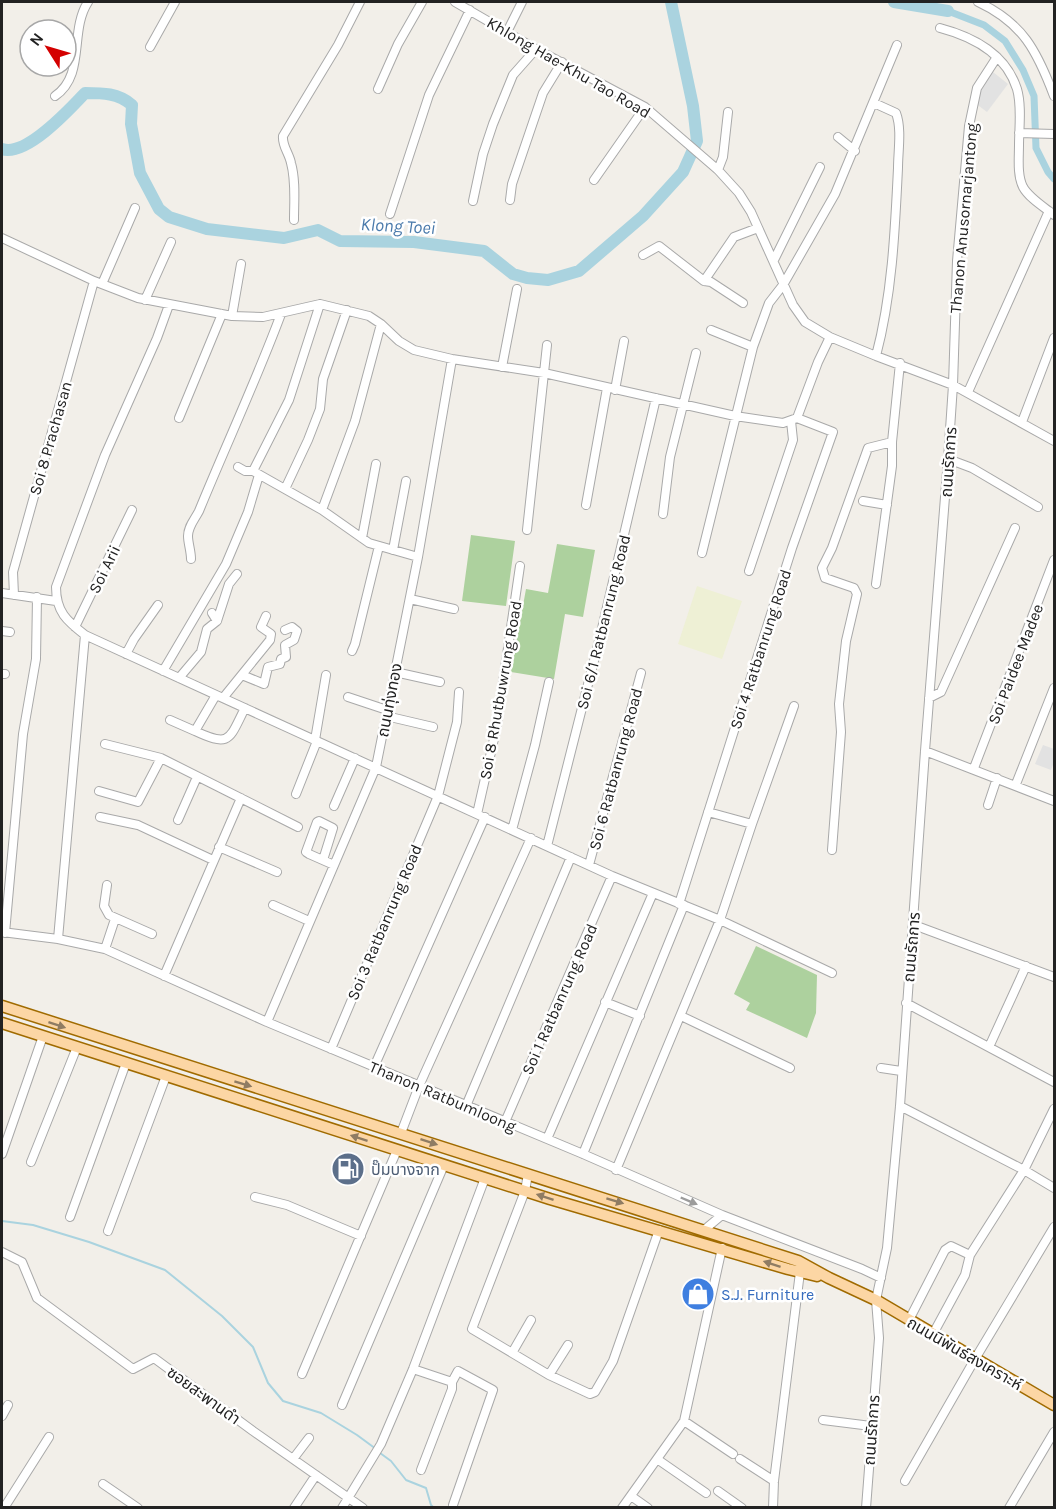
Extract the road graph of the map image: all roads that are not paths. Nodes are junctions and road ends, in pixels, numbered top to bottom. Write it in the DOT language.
graph roads {
  1 [pos="88,2"];
  2 [pos="175,2"];
  3 [pos="360,2"];
  4 [pos="422,2"];
  5 [pos="455,2"];
  6 [pos="522,2"];
  7 [pos="978,2"];
  8 [pos="470,10"];
  9 [pos="940,28"];
  10 [pos="507,32"];
  11 [pos="897,45"];
  12 [pos="150,47"];
  13 [pos="536,49"];
  14 [pos="997,57"];
  15 [pos="562,62"];
  16 [pos="378,89"];
  17 [pos="55,96"];
  18 [pos="1054,96"];
  19 [pos="874,103"];
  20 [pos="645,107"];
  21 [pos="728,112"];
  22 [pos="1021,133"];
  23 [pos="1054,134"];
  24 [pos="838,137"];
  25 [pos="855,151"];
  26 [pos="820,167"];
  27 [pos="718,170"];
  28 [pos="594,180"];
  29 [pos="473,201"];
  30 [pos="510,201"];
  31 [pos="135,208"];
  32 [pos="1052,213"];
  33 [pos="390,214"];
  34 [pos="294,220"];
  35 [pos="758,228"];
  36 [pos="2,238"];
  37 [pos="171,242"];
  38 [pos="643,255"];
  39 [pos="774,260"];
  40 [pos="241,264"];
  41 [pos="704,281"];
  42 [pos="98,283"];
  43 [pos="783,285"];
  44 [pos="517,288"];
  45 [pos="145,300"];
  46 [pos="743,303"];
  47 [pos="320,304"];
  48 [pos="169,305"];
  49 [pos="347,310"];
  50 [pos="222,314"];
  51 [pos="281,314"];
  52 [pos="232,316"];
  53 [pos="381,324"];
  54 [pos="711,330"];
  55 [pos="830,337"];
  56 [pos="1054,338"];
  57 [pos="624,341"];
  58 [pos="547,345"];
  59 [pos="753,347"];
  60 [pos="696,353"];
  61 [pos="876,356"];
  62 [pos="452,359"];
  63 [pos="900,363"];
  64 [pos="502,367"];
  65 [pos="544,373"];
  66 [pos="953,385"];
  67 [pos="611,389"];
  68 [pos="968,392"];
  69 [pos="656,398"];
  70 [pos="683,403"];
  71 [pos="735,416"];
  72 [pos="179,418"];
  73 [pos="794,420"];
  74 [pos="1022,422"];
  75 [pos="1054,441"];
  76 [pos="892,442"];
  77 [pos="948,459"];
  78 [pos="376,464"];
  79 [pos="238,467"];
  80 [pos="256,473"];
  81 [pos="406,482"];
  82 [pos="285,489"];
  83 [pos="863,501"];
  84 [pos="586,505"];
  85 [pos="888,505"];
  86 [pos="1038,507"];
  87 [pos="132,510"];
  88 [pos="322,510"];
  89 [pos="663,514"];
  90 [pos="1015,528"];
  91 [pos="527,530"];
  92 [pos="362,538"];
  93 [pos="379,546"];
  94 [pos="393,550"];
  95 [pos="702,553"];
  96 [pos="418,557"];
  97 [pos="191,559"];
  98 [pos="1054,560"];
  99 [pos="520,566"];
  100 [pos="749,571"];
  101 [pos="237,574"];
  102 [pos="876,584"];
  103 [pos="2,593"];
  104 [pos="14,595"];
  105 [pos="37,597"];
  106 [pos="410,599"];
  107 [pos="56,601"];
  108 [pos="158,605"];
  109 [pos="454,609"];
  110 [pos="266,616"];
  111 [pos="75,627"];
  112 [pos="285,630"];
  113 [pos="85,635"];
  114 [pos="352,651"];
  115 [pos="126,654"];
  116 [pos="163,671"];
  117 [pos="395,672"];
  118 [pos="641,673"];
  119 [pos="242,675"];
  120 [pos="326,675"];
  121 [pos="179,678"];
  122 [pos="440,682"];
  123 [pos="549,682"];
  124 [pos="1054,688"];
  125 [pos="459,692"];
  126 [pos="219,696"];
  127 [pos="348,697"];
  128 [pos="929,698"];
  129 [pos="794,706"];
  130 [pos="245,708"];
  131 [pos="387,713"];
  132 [pos="171,720"];
  133 [pos="433,727"];
  134 [pos="195,731"];
  135 [pos="316,741"];
  136 [pos="105,744"];
  137 [pos="925,751"];
  138 [pos="161,758"];
  139 [pos="355,758"];
  140 [pos="376,767"];
  141 [pos="974,768"];
  142 [pos="197,777"];
  143 [pos="998,778"];
  144 [pos="1016,784"];
  145 [pos="99,791"];
  146 [pos="296,794"];
  147 [pos="438,796"];
  148 [pos="241,798"];
  149 [pos="1054,801"];
  150 [pos="988,805"];
  151 [pos="334,806"];
  152 [pos="708,812"];
  153 [pos="481,815"];
  154 [pos="100,817"];
  155 [pos="178,820"];
  156 [pos="752,824"];
  157 [pos="298,827"];
  158 [pos="512,830"];
  159 [pos="531,838"];
  160 [pos="547,846"];
  161 [pos="219,847"];
  162 [pos="832,850"];
  163 [pos="572,857"];
  164 [pos="213,860"];
  165 [pos="322,860"];
  166 [pos="334,865"];
  167 [pos="589,865"];
  168 [pos="277,872"];
  169 [pos="612,876"];
  170 [pos="107,885"];
  171 [pos="653,893"];
  172 [pos="273,904"];
  173 [pos="682,904"];
  174 [pos="115,918"];
  175 [pos="720,920"];
  176 [pos="309,921"];
  177 [pos="914,925"];
  178 [pos="3,932"];
  179 [pos="152,934"];
  180 [pos="58,939"];
  181 [pos="105,950"];
  182 [pos="1026,966"];
  183 [pos="832,973"];
  184 [pos="164,976"];
  185 [pos="1054,977"];
  186 [pos="605,1002"];
  187 [pos="906,1003"];
  188 [pos="2,1006"];
  189 [pos="640,1016"];
  190 [pos="681,1016"];
  191 [pos="267,1022"];
  192 [pos="2,1023"];
  193 [pos="43,1036"];
  194 [pos="77,1047"];
  195 [pos="989,1047"];
  196 [pos="331,1049"];
  197 [pos="171,1062"];
  198 [pos="126,1063"];
  199 [pos="374,1067"];
  200 [pos="790,1068"];
  201 [pos="881,1068"];
  202 [pos="901,1071"];
  203 [pos="166,1076"];
  204 [pos="1053,1078"];
  205 [pos="419,1086"];
  206 [pos="466,1106"];
  207 [pos="900,1106"];
  208 [pos="1054,1109"];
  209 [pos="505,1122"];
  210 [pos="401,1133"];
  211 [pos="547,1139"];
  212 [pos="397,1150"];
  213 [pos="2,1154"];
  214 [pos="583,1154"];
  215 [pos="31,1162"];
  216 [pos="444,1165"];
  217 [pos="616,1170"];
  218 [pos="1023,1170"];
  219 [pos="528,1174"];
  220 [pos="485,1178"];
  221 [pos="1054,1188"];
  222 [pos="525,1191"];
  223 [pos="255,1197"];
  224 [pos="722,1215"];
  225 [pos="70,1217"];
  226 [pos="1054,1227"];
  227 [pos="659,1230"];
  228 [pos="704,1230"];
  229 [pos="108,1231"];
  230 [pos="361,1236"];
  231 [pos="779,1237"];
  232 [pos="722,1248"];
  233 [pos="2,1252"];
  234 [pos="970,1255"];
  235 [pos="784,1256"];
  236 [pos="800,1272"];
  237 [pos="829,1278"];
  238 [pos="881,1278"];
  239 [pos="876,1300"];
  240 [pos="531,1320"];
  241 [pos="909,1320"];
  242 [pos="933,1334"];
  243 [pos="711,1342"];
  244 [pos="568,1345"];
  245 [pos="700,1348"];
  246 [pos="512,1353"];
  247 [pos="975,1359"];
  248 [pos="413,1369"];
  249 [pos="302,1374"];
  250 [pos="549,1375"];
  251 [pos="452,1382"];
  252 [pos="8,1405"];
  253 [pos="342,1405"];
  254 [pos="1054,1405"];
  255 [pos="2,1416"];
  256 [pos="684,1420"];
  257 [pos="823,1420"];
  258 [pos="871,1426"];
  259 [pos="1054,1432"];
  260 [pos="49,1437"];
  261 [pos="309,1438"];
  262 [pos="293,1459"];
  263 [pos="657,1459"];
  264 [pos="421,1470"];
  265 [pos="316,1475"];
  266 [pos="774,1481"];
  267 [pos="905,1481"];
  268 [pos="103,1484"];
  269 [pos="718,1491"];
  270 [pos="706,1493"];
  271 [pos="631,1496"];
  272 [pos="349,1497"];
  273 [pos="453,1505"];
  274 [pos="4,1508"];
  275 [pos="138,1508"];
  276 [pos="294,1508"];
  277 [pos="342,1508"];
  278 [pos="363,1508"];
  279 [pos="622,1508"];
  280 [pos="648,1508"];
  281 [pos="742,1508"];
  282 [pos="773,1508"];
  283 [pos="866,1508"];
  284 [pos="1009,1508"];
  1 -- 17 [label="street"];
  2 -- 12 [label="street"];
  3 -- 34 [label="street"];
  4 -- 16 [label="street"];
  5 -- 8 [label="street, Khlong Hae-Khu Tao Road"];
  6 -- 10 [label="street"];
  7 -- 18 [label="street"];
  8 -- 10 [label="street, Khlong Hae-Khu Tao Road"];
  8 -- 33 [label="street"];
  9 -- 14 [label="street"];
  10 -- 13 [label="street, Khlong Hae-Khu Tao Road"];
  11 -- 19 [label="street"];
  13 -- 15 [label="street, Khlong Hae-Khu Tao Road"];
  13 -- 29 [label="street"];
  14 -- 22 [label="street"];
  14 -- 66 [label="street, Thanon Anusornarjantong"];
  15 -- 20 [label="street, Khlong Hae-Khu Tao Road"];
  15 -- 30 [label="street"];
  19 -- 25 [label="street"];
  19 -- 61 [label="street"];
  20 -- 27 [label="street, Khlong Hae-Khu Tao Road"];
  20 -- 28 [label="street"];
  21 -- 27 [label="street"];
  22 -- 23 [label="street"];
  22 -- 32 [label="street"];
  24 -- 25 [label="street"];
  25 -- 43 [label="street"];
  26 -- 39 [label="street"];
  27 -- 35 [label="street, Khlong Hae-Khu Tao Road"];
  31 -- 42 [label="street, Soi 8 Prachasan"];
  32 -- 68 [label="street"];
  35 -- 39 [label="street, Khlong Hae-Khu Tao Road"];
  35 -- 41 [label="street"];
  36 -- 42 [label="street"];
  37 -- 45 [label="street"];
  38 -- 41 [label="street"];
  39 -- 43 [label="street, Khlong Hae-Khu Tao Road"];
  40 -- 52 [label="street"];
  41 -- 46 [label="street"];
  42 -- 45 [label="street"];
  42 -- 104 [label="street, Soi 8 Prachasan"];
  43 -- 55 [label="street, Khlong Hae-Khu Tao Road"];
  43 -- 59 [label="street"];
  44 -- 64 [label="street"];
  45 -- 48 [label="street"];
  47 -- 49 [label="street"];
  47 -- 51 [label="street"];
  47 -- 80 [label="street"];
  48 -- 50 [label="street"];
  48 -- 107 [label="street"];
  49 -- 53 [label="street"];
  49 -- 82 [label="street"];
  50 -- 52 [label="street"];
  50 -- 72 [label="street"];
  51 -- 52 [label="street"];
  51 -- 97 [label="street"];
  53 -- 62 [label="street"];
  53 -- 88 [label="street"];
  54 -- 59 [label="street"];
  55 -- 61 [label="street, Khlong Hae-Khu Tao Road"];
  55 -- 73 [label="street"];
  56 -- 74 [label="street"];
  57 -- 67 [label="street"];
  58 -- 65 [label="street"];
  59 -- 71 [label="street"];
  60 -- 70 [label="street"];
  61 -- 63 [label="street, Khlong Hae-Khu Tao Road"];
  62 -- 64 [label="street"];
  62 -- 96 [label="street, ถนนทุ่งทอง"];
  63 -- 66 [label="street, Khlong Hae-Khu Tao Road"];
  63 -- 76 [label="street"];
  64 -- 65 [label="street"];
  65 -- 67 [label="street"];
  65 -- 91 [label="street"];
  66 -- 68 [label="street, Khlong Hae-Khu Tao Road"];
  66 -- 77 [label="street, ถนนรัถการ"];
  67 -- 69 [label="street"];
  67 -- 84 [label="street"];
  68 -- 74 [label="street, Khlong Hae-Khu Tao Road"];
  69 -- 70 [label="street"];
  69 -- 160 [label="street, Soi 6/1 Ratbanrung Road"];
  70 -- 71 [label="street"];
  70 -- 89 [label="street"];
  71 -- 73 [label="street"];
  71 -- 95 [label="street"];
  73 -- 100 [label="street"];
  73 -- 152 [label="street, Soi 4 Ratbanrung Road"];
  74 -- 75 [label="street, Khlong Hae-Khu Tao Road"];
  76 -- 85 [label="street"];
  76 -- 162 [label="street"];
  77 -- 86 [label="street"];
  77 -- 128 [label="street, ถนนรัถการ"];
  78 -- 92 [label="street"];
  79 -- 80 [label="street"];
  80 -- 82 [label="street"];
  80 -- 116 [label="street"];
  81 -- 94 [label="street"];
  82 -- 88 [label="street"];
  83 -- 85 [label="street"];
  85 -- 102 [label="street"];
  87 -- 111 [label="street, Soi Arii"];
  88 -- 92 [label="street"];
  90 -- 128 [label="street"];
  92 -- 93 [label="street"];
  93 -- 94 [label="street"];
  93 -- 114 [label="street"];
  94 -- 96 [label="street"];
  96 -- 106 [label="street, ถนนทุ่งทอง"];
  98 -- 141 [label="street, Soi Paidee Madee"];
  99 -- 153 [label="street, Soi 8 Rhutbuwrung Road"];
  101 -- 121 [label="street"];
  103 -- 104 [label="street"];
  104 -- 105 [label="street"];
  105 -- 107 [label="street"];
  105 -- 178 [label="street"];
  106 -- 109 [label="street"];
  106 -- 117 [label="street, ถนนทุ่งทอง"];
  107 -- 111 [label="street"];
  108 -- 115 [label="street"];
  110 -- 119 [label="street"];
  111 -- 113 [label="street"];
  112 -- 119 [label="street"];
  113 -- 115 [label="street"];
  113 -- 180 [label="street"];
  115 -- 116 [label="street"];
  116 -- 121 [label="street"];
  117 -- 122 [label="street"];
  117 -- 131 [label="street, ถนนทุ่งทอง"];
  118 -- 167 [label="street, Soi 6 Ratbanrung Road"];
  119 -- 126 [label="street"];
  120 -- 135 [label="street"];
  121 -- 126 [label="street"];
  123 -- 158 [label="street"];
  124 -- 144 [label="street"];
  125 -- 147 [label="street, Soi 3 Ratbanrung Road"];
  126 -- 130 [label="street"];
  126 -- 134 [label="street"];
  127 -- 131 [label="street"];
  128 -- 137 [label="street, ถนนรัถการ"];
  129 -- 156 [label="street"];
  130 -- 134 [label="street"];
  130 -- 135 [label="street"];
  131 -- 133 [label="street"];
  131 -- 140 [label="street, ถนนทุ่งทอง"];
  132 -- 134 [label="street"];
  135 -- 139 [label="street"];
  135 -- 146 [label="street"];
  136 -- 138 [label="street"];
  137 -- 141 [label="street"];
  137 -- 177 [label="street, ถนนรัถการ"];
  138 -- 142 [label="street"];
  138 -- 145 [label="street"];
  139 -- 140 [label="street"];
  139 -- 151 [label="street"];
  140 -- 147 [label="street"];
  140 -- 166 [label="street, ถนนทุ่งทอง"];
  141 -- 143 [label="street"];
  142 -- 148 [label="street"];
  142 -- 155 [label="street"];
  143 -- 144 [label="street"];
  143 -- 150 [label="street"];
  144 -- 149 [label="street"];
  147 -- 153 [label="street"];
  147 -- 196 [label="street, Soi 3 Ratbanrung Road"];
  148 -- 157 [label="street"];
  148 -- 161 [label="street"];
  152 -- 156 [label="street"];
  152 -- 173 [label="street, Soi 4 Ratbanrung Road"];
  153 -- 158 [label="street"];
  153 -- 199 [label="street, Soi 8 Rhutbuwrung Road"];
  154 -- 164 [label="street"];
  156 -- 175 [label="street"];
  158 -- 159 [label="street"];
  159 -- 160 [label="street"];
  159 -- 205 [label="street"];
  160 -- 163 [label="street"];
  161 -- 164 [label="street"];
  161 -- 168 [label="street"];
  163 -- 167 [label="street"];
  163 -- 206 [label="street"];
  164 -- 184 [label="street"];
  165 -- 166 [label="street"];
  166 -- 176 [label="street, ถนนทุ่งทอง"];
  167 -- 169 [label="street"];
  169 -- 171 [label="street"];
  169 -- 209 [label="street, Soi 1 Ratbanrung Road"];
  170 -- 174 [label="street"];
  171 -- 173 [label="street"];
  171 -- 186 [label="street"];
  172 -- 176 [label="street"];
  173 -- 175 [label="street"];
  173 -- 189 [label="street, Soi 4 Ratbanrung Road"];
  174 -- 179 [label="street"];
  174 -- 181 [label="street"];
  175 -- 183 [label="street"];
  175 -- 190 [label="street"];
  176 -- 191 [label="street, ถนนทุ่งทอง"];
  177 -- 182 [label="street"];
  177 -- 187 [label="street, ถนนรัถการ"];
  178 -- 180 [label="street, Thanon Ratbumloong"];
  180 -- 181 [label="street, Thanon Ratbumloong"];
  181 -- 184 [label="street, Thanon Ratbumloong"];
  182 -- 185 [label="street"];
  182 -- 195 [label="street"];
  184 -- 191 [label="street, Thanon Ratbumloong"];
  186 -- 189 [label="street"];
  186 -- 211 [label="street"];
  187 -- 195 [label="street"];
  187 -- 202 [label="street, ถนนรัถการ"];
  188 -- 197 [label="main road, one-way"];
  189 -- 214 [label="street, Soi 4 Ratbanrung Road"];
  190 -- 200 [label="street"];
  190 -- 217 [label="street"];
  191 -- 196 [label="street, Thanon Ratbumloong"];
  192 -- 193 [label="main road"];
  193 -- 194 [label="main road"];
  193 -- 213 [label="street"];
  194 -- 198 [label="main road"];
  194 -- 215 [label="street"];
  195 -- 204 [label="street"];
  196 -- 199 [label="street, Thanon Ratbumloong"];
  197 -- 203 [label="main road"];
  197 -- 210 [label="main road, one-way"];
  198 -- 203 [label="main road"];
  198 -- 225 [label="street"];
  199 -- 205 [label="street, Thanon Ratbumloong"];
  201 -- 202 [label="street"];
  202 -- 207 [label="street, ถนนรัถการ"];
  212 -- 203 [label="main road, one-way"];
  203 -- 229 [label="street"];
  205 -- 206 [label="street, Thanon Ratbumloong"];
  205 -- 210 [label="street"];
  206 -- 209 [label="street, Thanon Ratbumloong"];
  207 -- 218 [label="street"];
  207 -- 238 [label="street, ถนนรัถการ"];
  208 -- 218 [label="street"];
  209 -- 211 [label="street, Thanon Ratbumloong"];
  210 -- 219 [label="main road, one-way"];
  211 -- 214 [label="street, Thanon Ratbumloong"];
  212 -- 216 [label="main road"];
  212 -- 230 [label="street"];
  214 -- 217 [label="street, Thanon Ratbumloong"];
  216 -- 220 [label="main road"];
  216 -- 253 [label="street"];
  217 -- 224 [label="street, Thanon Ratbumloong, one-way"];
  218 -- 221 [label="street"];
  218 -- 234 [label="street"];
  219 -- 222 [label="street"];
  219 -- 228 [label="main road, one-way"];
  220 -- 222 [label="main road"];
  220 -- 248 [label="street"];
  227 -- 222 [label="main road, one-way"];
  222 -- 246 [label="street"];
  223 -- 230 [label="street"];
  224 -- 228 [label="street"];
  224 -- 231 [label="street, Thanon Ratbumloong"];
  226 -- 247 [label="street"];
  227 -- 232 [label="main road"];
  227 -- 250 [label="street"];
  228 -- 235 [label="main road"];
  230 -- 249 [label="street"];
  231 -- 235 [label="street"];
  231 -- 238 [label="street, Thanon Ratbumloong"];
  236 -- 232 [label="main road, one-way"];
  232 -- 245 [label="street"];
  233 -- 262 [label="street, ซอยสะพานดำ"];
  234 -- 241 [label="street"];
  234 -- 242 [label="street"];
  235 -- 237 [label="main road"];
  236 -- 237 [label="main road"];
  236 -- 266 [label="street"];
  237 -- 239 [label="main road, ถนนนิพันธ์สงเคราะห์"];
  238 -- 239 [label="street, ถนนรัถการ"];
  239 -- 241 [label="main road, ถนนนิพันธ์สงเคราะห์"];
  239 -- 258 [label="street, ถนนรัถการ"];
  240 -- 246 [label="street"];
  241 -- 242 [label="main road, ถนนนิพันธ์สงเคราะห์"];
  242 -- 247 [label="main road, ถนนนิพันธ์สงเคราะห์"];
  243 -- 245 [label="street"];
  244 -- 250 [label="street"];
  245 -- 256 [label="street"];
  246 -- 250 [label="street"];
  247 -- 254 [label="main road, ถนนนิพันธ์สงเคราะห์"];
  247 -- 267 [label="street"];
  248 -- 251 [label="street"];
  248 -- 272 [label="street"];
  251 -- 264 [label="street"];
  251 -- 273 [label="street"];
  252 -- 255 [label="street"];
  256 -- 263 [label="street"];
  256 -- 266 [label="street"];
  257 -- 258 [label="street"];
  258 -- 283 [label="street, ถนนรัถการ"];
  259 -- 284 [label="street"];
  260 -- 274 [label="street"];
  261 -- 262 [label="street"];
  262 -- 265 [label="street, ซอยสะพานดำ"];
  263 -- 270 [label="street"];
  263 -- 271 [label="street"];
  265 -- 272 [label="street, ซอยสะพานดำ"];
  265 -- 276 [label="street"];
  266 -- 282 [label="street"];
  268 -- 275 [label="street"];
  269 -- 281 [label="street"];
  271 -- 279 [label="street"];
  271 -- 280 [label="street"];
  272 -- 277 [label="street"];
  272 -- 278 [label="street, ซอยสะพานดำ"];
}
